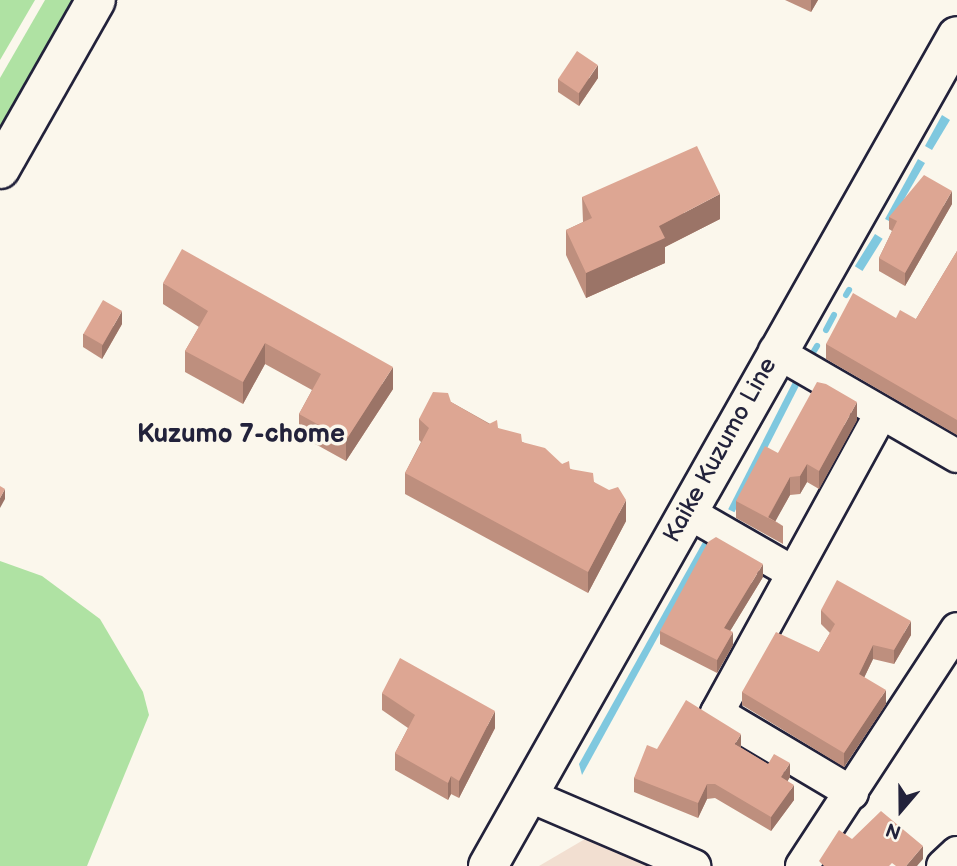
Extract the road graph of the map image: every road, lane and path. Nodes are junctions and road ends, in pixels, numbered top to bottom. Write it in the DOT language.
graph roads {
  1 [pos="96,0"];
  2 [pos="957,36"];
  3 [pos="0,169"];
  4 [pos="775,351"];
  5 [pos="881,414"];
  6 [pos="957,456"];
  7 [pos="686,511"];
  8 [pos="792,572"];
  9 [pos="957,629"];
  10 [pos="852,793"];
  11 [pos="528,795"];
  12 [pos="957,853"];
  13 [pos="488,866"];
  14 [pos="694,866"];
  15 [pos="802,866"];
  16 [pos="943,866"];
  1 -- 3 [label="main road"];
  2 -- 4 [label="main road, Kaike Kuzumo Line"];
  4 -- 5 [label="street"];
  4 -- 7 [label="main road, Kaike Kuzumo Line"];
  5 -- 6 [label="street"];
  5 -- 8 [label="street"];
  7 -- 8 [label="street"];
  7 -- 11 [label="main road, Kaike Kuzumo Line"];
  8 -- 10 [label="street"];
  9 -- 10 [label="street"];
  10 -- 15 [label="street"];
  11 -- 13 [label="main road, Kaike Kuzumo Line"];
  11 -- 14 [label="street"];
  12 -- 16 [label="street"];
}
